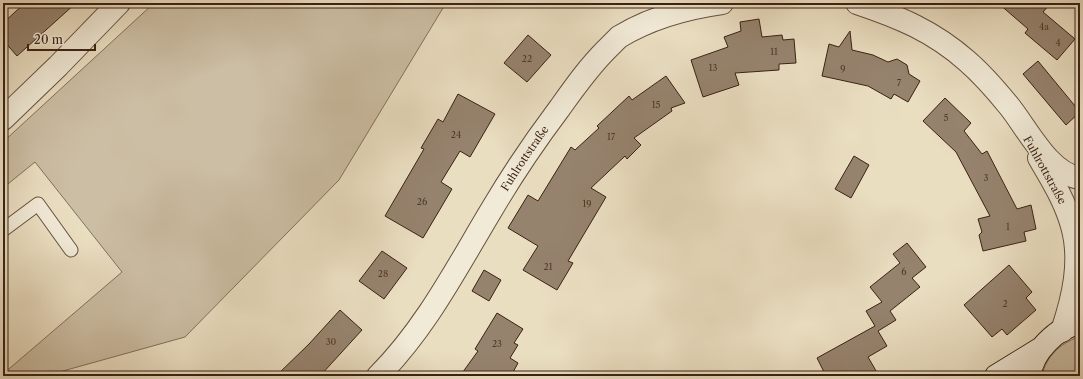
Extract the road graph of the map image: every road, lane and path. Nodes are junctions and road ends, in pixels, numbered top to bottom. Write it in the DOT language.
graph roads {
  1 [pos="119,3"];
  2 [pos="722,3"];
  3 [pos="857,3"];
  4 [pos="1009,106"];
  5 [pos="3,119"];
  6 [pos="1080,178"];
  7 [pos="3,230"];
  8 [pos="71,250"];
  9 [pos="1071,327"];
  10 [pos="1040,349"];
  11 [pos="378,376"];
  12 [pos="996,376"];
  13 [pos="1030,376"];
  1 -- 5 [label="street"];
  2 -- 11 [label="street, Fuhlrottstraße"];
  3 -- 4 [label="street, Fuhlrottstraße"];
  4 -- 6 [label="street, Fuhlrottstraße"];
  4 -- 9 [label="street, Fuhlrottstraße"];
  7 -- 8 [label="lane"];
  9 -- 10 [label="street"];
  10 -- 12 [label="street"];
  10 -- 13 [label="street"];
}
